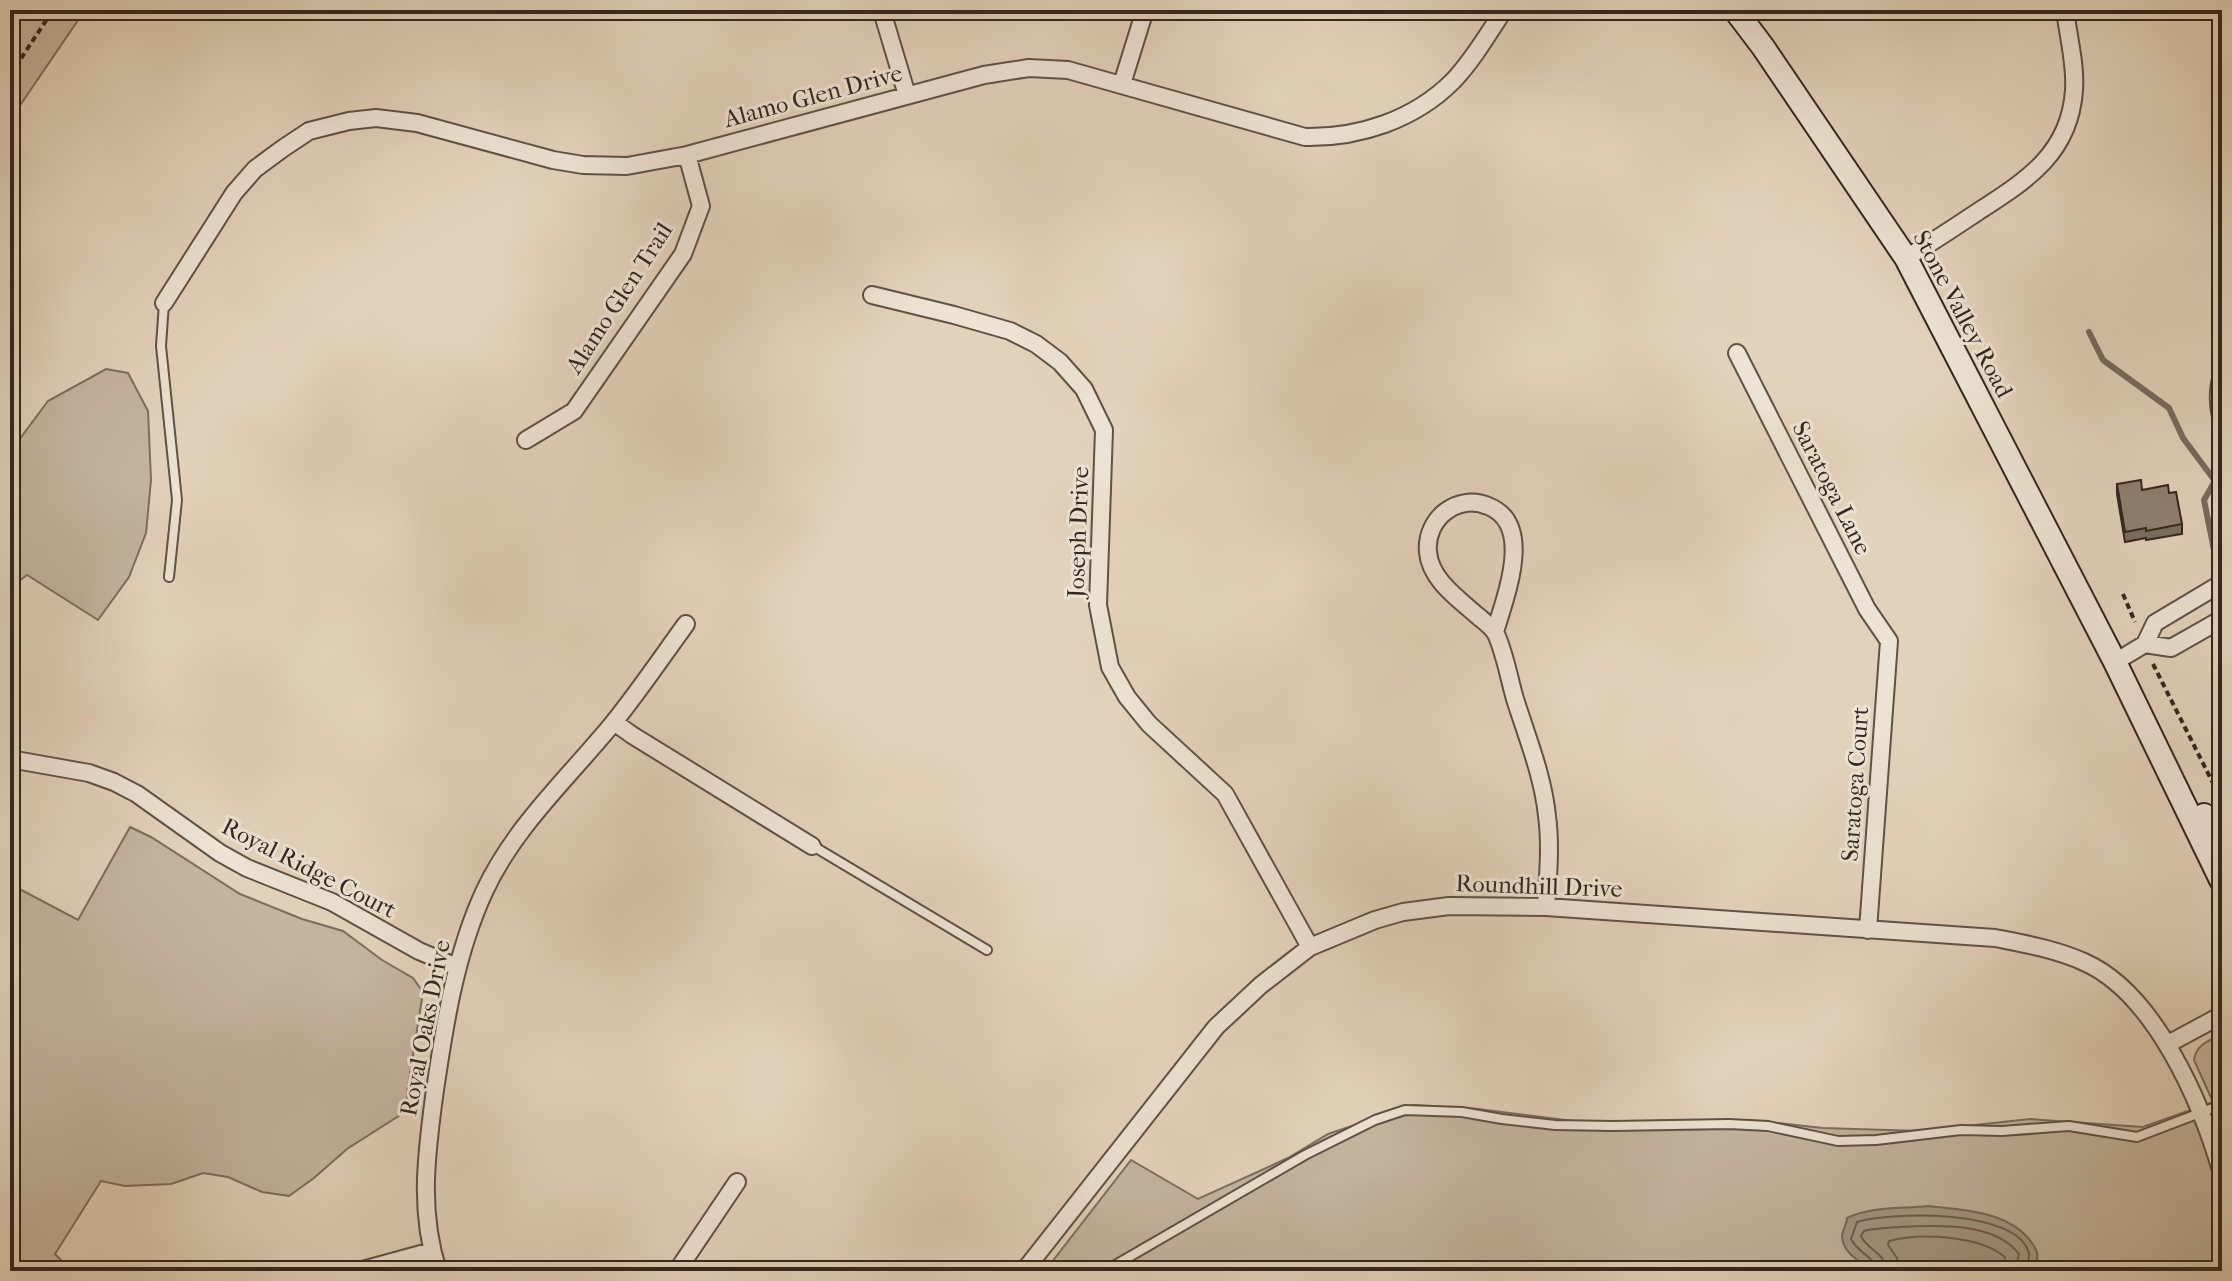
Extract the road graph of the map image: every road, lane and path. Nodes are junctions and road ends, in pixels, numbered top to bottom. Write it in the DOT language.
graph roads {
  1 [pos="53,10"];
  2 [pos="1145,10"];
  3 [pos="1504,10"];
  4 [pos="1735,10"];
  5 [pos="2065,10"];
  6 [pos="877,14"];
  7 [pos="10,75"];
  8 [pos="1122,84"];
  9 [pos="907,95"];
  10 [pos="687,155"];
  11 [pos="1906,258"];
  12 [pos="872,295"];
  13 [pos="164,303"];
  14 [pos="1737,353"];
  15 [pos="2222,376"];
  16 [pos="2222,421"];
  17 [pos="526,440"];
  18 [pos="169,577"];
  19 [pos="2222,583"];
  20 [pos="2123,594"];
  21 [pos="2222,619"];
  22 [pos="686,624"];
  23 [pos="1495,632"];
  24 [pos="1889,641"];
  25 [pos="2145,644"];
  26 [pos="2115,662"];
  27 [pos="614,722"];
  28 [pos="10,759"];
  29 [pos="2222,801"];
  30 [pos="2222,845"];
  31 [pos="812,846"];
  32 [pos="2222,882"];
  33 [pos="1546,907"];
  34 [pos="1868,930"];
  35 [pos="1310,947"];
  36 [pos="987,950"];
  37 [pos="457,967"];
  38 [pos="2222,1015"];
  39 [pos="2168,1044"];
  40 [pos="2222,1107"];
  41 [pos="2200,1113"];
  42 [pos="2222,1174"];
  43 [pos="737,1182"];
  44 [pos="432,1251"];
  45 [pos="359,1271"];
  46 [pos="438,1271"];
  47 [pos="677,1271"];
  48 [pos="1024,1271"];
  49 [pos="1105,1271"];
  1 -- 7 [label="path"];
  2 -- 8 [label="street"];
  3 -- 8 [label="street, Alamo Glen Drive"];
  4 -- 11 [label="street, Stone Valley Road"];
  5 -- 11 [label="street"];
  6 -- 9 [label="street"];
  8 -- 9 [label="street, Alamo Glen Drive"];
  9 -- 10 [label="street, Alamo Glen Drive"];
  10 -- 13 [label="street, Alamo Glen Drive"];
  10 -- 17 [label="street, Alamo Glen Trail"];
  11 -- 26 [label="street, Stone Valley Road"];
  12 -- 35 [label="street, Joseph Drive"];
  13 -- 18 [label="lane"];
  14 -- 24 [label="street, Saratoga Lane"];
  15 -- 16 [label="street"];
  19 -- 25 [label="street"];
  20 -- 25 [label="path"];
  21 -- 25 [label="street"];
  22 -- 27 [label="street, Royal Oaks Drive"];
  23 -- 23 [label="street"];
  23 -- 33 [label="street"];
  24 -- 34 [label="street, Saratoga Court"];
  25 -- 26 [label="street"];
  25 -- 29 [label="path"];
  26 -- 30 [label="street, Stone Valley Road"];
  26 -- 32 [label="street, Stone Valley Road"];
  27 -- 31 [label="street"];
  27 -- 37 [label="street, Royal Oaks Drive"];
  28 -- 37 [label="street, Royal Ridge Court"];
  31 -- 36 [label="lane"];
  33 -- 34 [label="street, Roundhill Drive"];
  33 -- 35 [label="street, Roundhill Drive"];
  34 -- 39 [label="street, Roundhill Drive"];
  35 -- 48 [label="street, Roundhill Drive"];
  37 -- 44 [label="street, Royal Oaks Drive"];
  38 -- 39 [label="street"];
  39 -- 41 [label="street, Roundhill Drive"];
  40 -- 41 [label="lane"];
  41 -- 42 [label="street, Roundhill Drive"];
  41 -- 49 [label="lane"];
  43 -- 47 [label="street"];
  44 -- 45 [label="street"];
  44 -- 46 [label="street, Royal Oaks Drive"];
}
